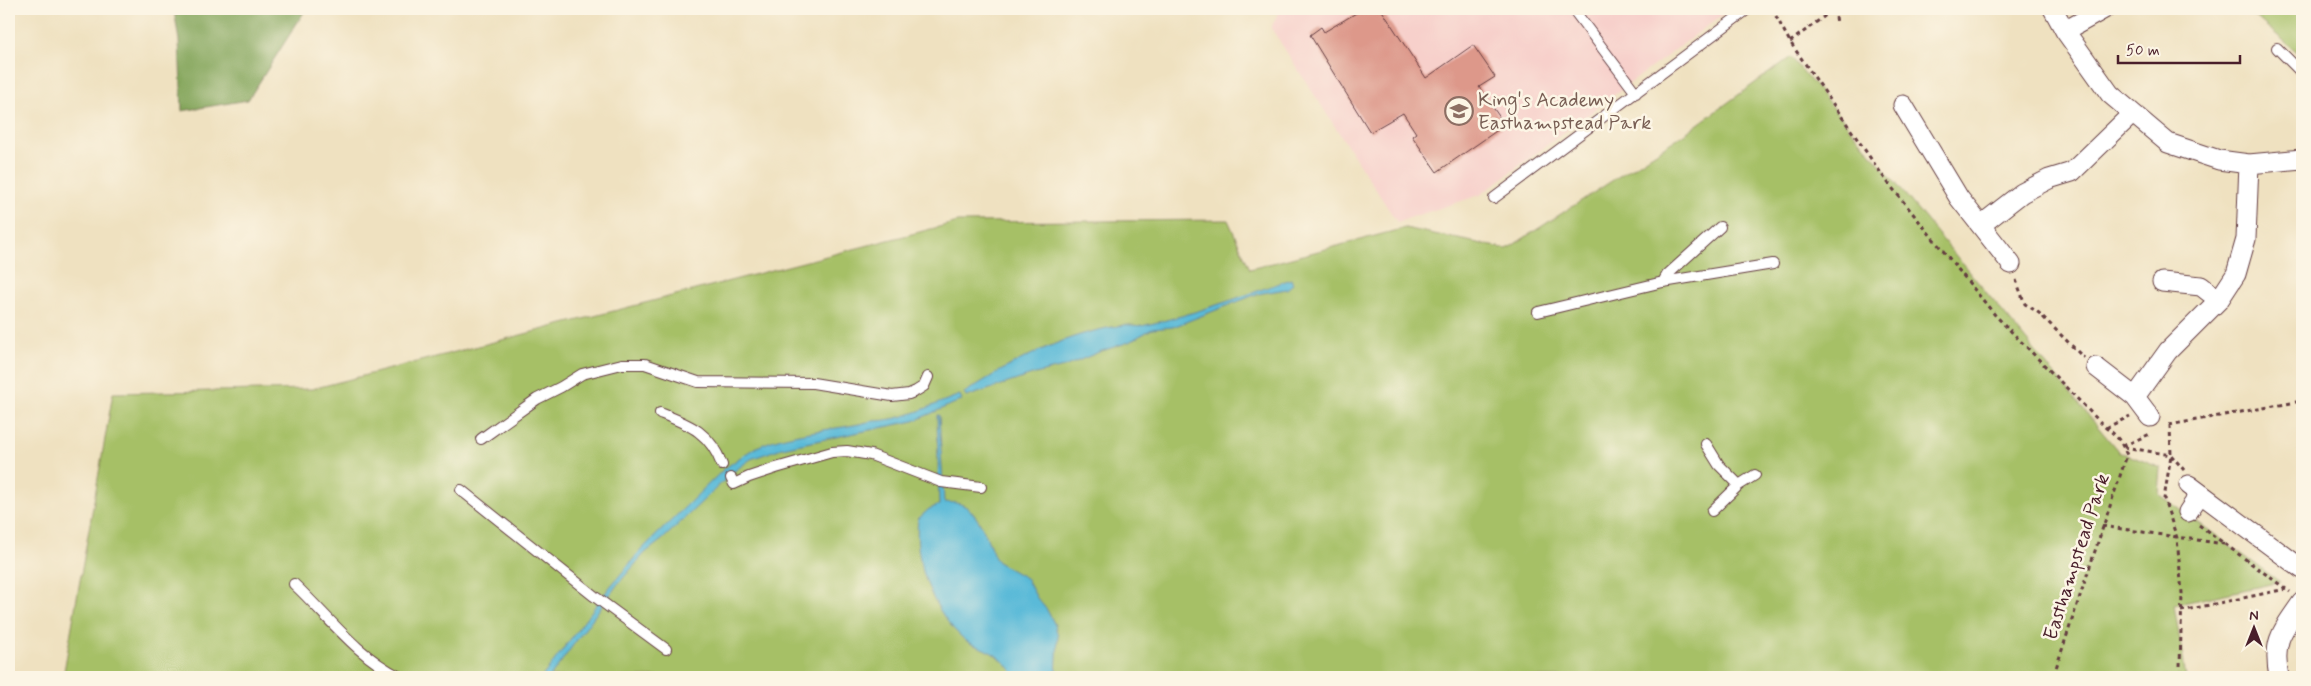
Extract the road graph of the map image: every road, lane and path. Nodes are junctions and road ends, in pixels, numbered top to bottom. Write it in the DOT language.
graph roads {
  1 [pos="1574,9"];
  2 [pos="1748,9"];
  3 [pos="1772,9"];
  4 [pos="1834,9"];
  5 [pos="2053,9"];
  6 [pos="2104,9"];
  7 [pos="1837,24"];
  8 [pos="2065,31"];
  9 [pos="1790,42"];
  10 [pos="2277,48"];
  11 [pos="2302,73"];
  12 [pos="1636,93"];
  13 [pos="1903,105"];
  14 [pos="2132,114"];
  15 [pos="2302,159"];
  16 [pos="2249,164"];
  17 [pos="1494,198"];
  18 [pos="1981,225"];
  19 [pos="1720,227"];
  20 [pos="1773,264"];
  21 [pos="2011,264"];
  22 [pos="1663,282"];
  23 [pos="2162,282"];
  24 [pos="2219,300"];
  25 [pos="1538,312"];
  26 [pos="2096,367"];
  27 [pos="928,378"];
  28 [pos="2302,401"];
  29 [pos="660,413"];
  30 [pos="2149,417"];
  31 [pos="2170,425"];
  32 [pos="2106,428"];
  33 [pos="481,439"];
  34 [pos="1706,444"];
  35 [pos="2123,446"];
  36 [pos="2171,455"];
  37 [pos="722,465"];
  38 [pos="1755,475"];
  39 [pos="731,478"];
  40 [pos="1739,485"];
  41 [pos="981,488"];
  42 [pos="461,490"];
  43 [pos="2194,490"];
  44 [pos="2171,504"];
  45 [pos="1712,511"];
  46 [pos="2191,516"];
  47 [pos="2102,526"];
  48 [pos="2177,538"];
  49 [pos="2225,544"];
  50 [pos="2302,569"];
  51 [pos="294,584"];
  52 [pos="2286,589"];
  53 [pos="2300,600"];
  54 [pos="2181,611"];
  55 [pos="666,649"];
  56 [pos="400,677"];
  57 [pos="2053,677"];
  58 [pos="2183,677"];
  59 [pos="2279,677"];
  1 -- 12 [label="lane"];
  2 -- 12 [label="lane"];
  3 -- 9 [label="path"];
  4 -- 7 [label="path"];
  4 -- 9 [label="path"];
  5 -- 8 [label="street"];
  6 -- 8 [label="street"];
  8 -- 14 [label="street"];
  9 -- 32 [label="path"];
  10 -- 11 [label="lane"];
  12 -- 17 [label="lane"];
  13 -- 18 [label="street"];
  14 -- 16 [label="street"];
  14 -- 18 [label="street"];
  15 -- 16 [label="street"];
  16 -- 24 [label="street"];
  18 -- 21 [label="street"];
  19 -- 22 [label="lane"];
  20 -- 22 [label="lane"];
  21 -- 26 [label="path"];
  22 -- 25 [label="lane"];
  23 -- 24 [label="street"];
  24 -- 30 [label="street"];
  26 -- 30 [label="street"];
  27 -- 33 [label="lane"];
  28 -- 31 [label="path"];
  29 -- 37 [label="lane"];
  30 -- 31 [label="path"];
  30 -- 32 [label="path"];
  30 -- 35 [label="path"];
  31 -- 36 [label="path"];
  32 -- 35 [label="path"];
  34 -- 40 [label="lane"];
  35 -- 36 [label="path"];
  35 -- 47 [label="path, Easthampstead Park"];
  36 -- 43 [label="path"];
  36 -- 44 [label="path"];
  38 -- 40 [label="lane"];
  39 -- 41 [label="lane"];
  40 -- 45 [label="lane"];
  42 -- 55 [label="lane"];
  43 -- 46 [label="street"];
  43 -- 50 [label="street"];
  46 -- 49 [label="path"];
  47 -- 48 [label="path"];
  47 -- 57 [label="path, Easthampstead Park"];
  48 -- 49 [label="path"];
  48 -- 54 [label="path"];
  49 -- 52 [label="path"];
  51 -- 56 [label="lane"];
  52 -- 53 [label="path"];
  52 -- 54 [label="path"];
  53 -- 59 [label="street"];
  54 -- 58 [label="path"];
}
